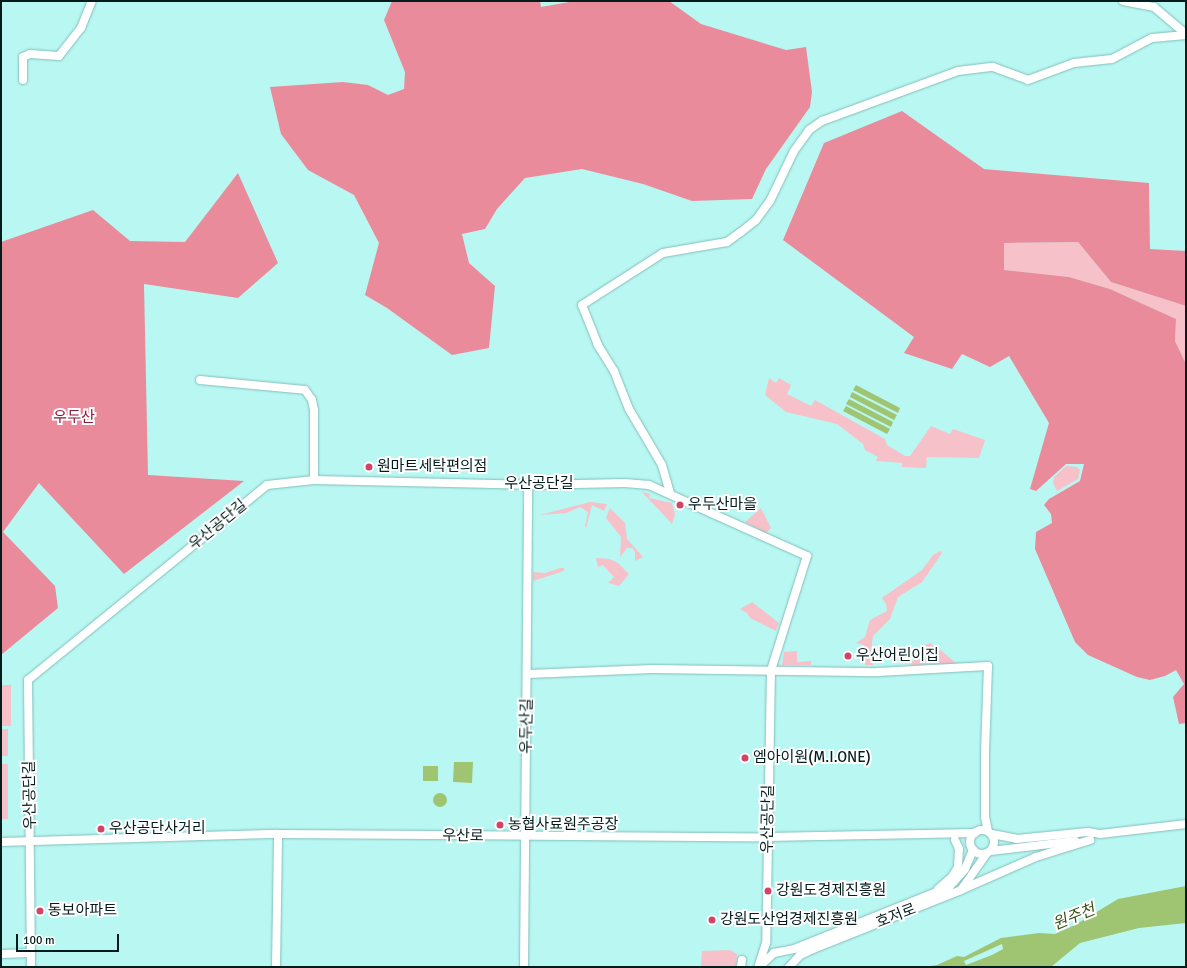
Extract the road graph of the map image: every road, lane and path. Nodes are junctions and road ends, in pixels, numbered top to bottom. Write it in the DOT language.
graph roads {
  1 [pos="92,1"];
  2 [pos="1123,1"];
  3 [pos="1186,35"];
  4 [pos="23,80"];
  5 [pos="200,380"];
  6 [pos="314,480"];
  7 [pos="528,485"];
  8 [pos="670,493"];
  9 [pos="771,670"];
  10 [pos="528,674"];
  11 [pos="985,817"];
  12 [pos="1186,824"];
  13 [pos="977,832"];
  14 [pos="990,833"];
  15 [pos="278,834"];
  16 [pos="1100,834"];
  17 [pos="946,835"];
  18 [pos="524,837"];
  19 [pos="767,837"];
  20 [pos="954,840"];
  21 [pos="1090,840"];
  22 [pos="30,841"];
  23 [pos="1,842"];
  24 [pos="972,849"];
  25 [pos="989,852"];
  26 [pos="961,890"];
  27 [pos="926,896"];
  28 [pos="766,943"];
  29 [pos="788,951"];
  30 [pos="30,953"];
  31 [pos="774,953"];
  32 [pos="1,954"];
  33 [pos="790,965"];
  34 [pos="31,967"];
  35 [pos="276,967"];
  36 [pos="524,967"];
  37 [pos="758,967"];
  1 -- 4 [label="street"];
  2 -- 3 [label="street"];
  3 -- 8 [label="street"];
  5 -- 6 [label="street"];
  6 -- 7 [label="street, 우산공단길"];
  6 -- 22 [label="street, 우산공단길"];
  7 -- 8 [label="street, 우산공단길"];
  7 -- 10 [label="street, 우두산길"];
  8 -- 9 [label="street, 우산공단길"];
  9 -- 10 [label="street"];
  9 -- 11 [label="street"];
  9 -- 19 [label="street, 우산공단길"];
  10 -- 18 [label="street, 우두산길"];
  11 -- 13 [label="street"];
  11 -- 14 [label="street"];
  12 -- 16 [label="street"];
  13 -- 14 [label="street"];
  13 -- 17 [label="street, 우산로"];
  13 -- 24 [label="street"];
  14 -- 16 [label="street"];
  14 -- 25 [label="street"];
  15 -- 18 [label="street, 우산로"];
  15 -- 22 [label="street, 우산로"];
  15 -- 35 [label="street"];
  16 -- 21 [label="street"];
  17 -- 19 [label="street, 우산로"];
  17 -- 20 [label="street"];
  18 -- 19 [label="street, 우산로"];
  18 -- 36 [label="street, 우두산길"];
  19 -- 28 [label="street, 우산공단길"];
  20 -- 24 [label="street"];
  20 -- 27 [label="street"];
  21 -- 25 [label="street"];
  21 -- 26 [label="street, 호저로"];
  22 -- 23 [label="street, 우산로"];
  22 -- 30 [label="street, 우산공단길"];
  24 -- 25 [label="street"];
  24 -- 27 [label="street"];
  25 -- 26 [label="street"];
  26 -- 33 [label="street, 호저로"];
  27 -- 29 [label="street, 호저로"];
  28 -- 31 [label="street"];
  28 -- 37 [label="street, 우산공단길"];
  29 -- 31 [label="street, 호저로"];
  29 -- 33 [label="street, 호저로"];
  30 -- 32 [label="street"];
  30 -- 34 [label="street, 우산공단길"];
  31 -- 37 [label="street"];
}
